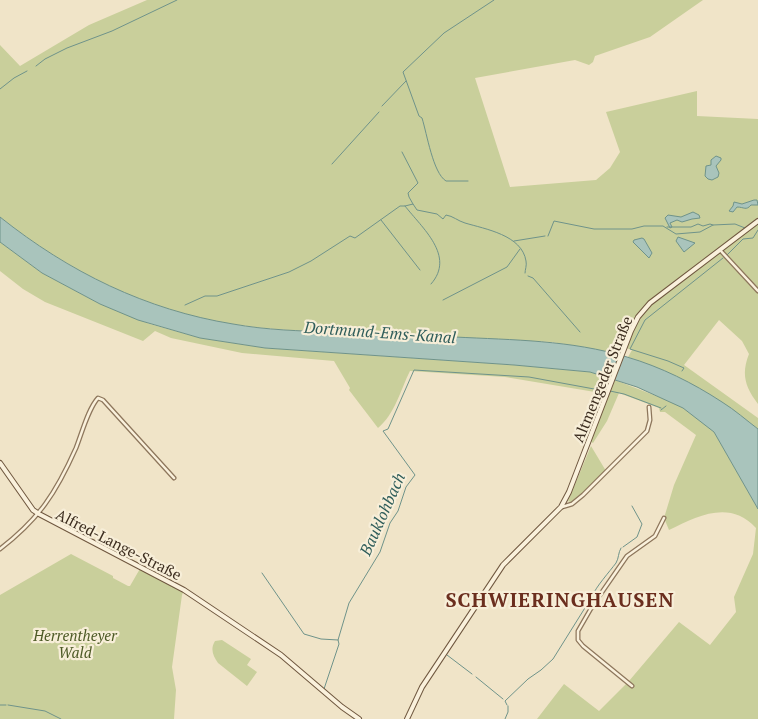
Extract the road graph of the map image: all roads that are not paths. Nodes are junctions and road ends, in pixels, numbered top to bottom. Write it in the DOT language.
graph roads {
  1 [pos="758,221"];
  2 [pos="720,250"];
  3 [pos="758,291"];
  4 [pos="649,408"];
  5 [pos="0,463"];
  6 [pos="174,478"];
  7 [pos="561,508"];
  8 [pos="39,514"];
  9 [pos="664,518"];
  10 [pos="0,549"];
  11 [pos="632,686"];
  12 [pos="359,719"];
  13 [pos="407,719"];
  1 -- 2 [label="street, Altmengeder Straße"];
  2 -- 3 [label="street"];
  2 -- 7 [label="street, Altmengeder Straße"];
  4 -- 7 [label="street"];
  5 -- 8 [label="street"];
  6 -- 8 [label="street, Alfred-Lange-Straße"];
  7 -- 13 [label="street"];
  8 -- 10 [label="street"];
  8 -- 12 [label="street, Alfred-Lange-Straße"];
  9 -- 11 [label="street"];
}
